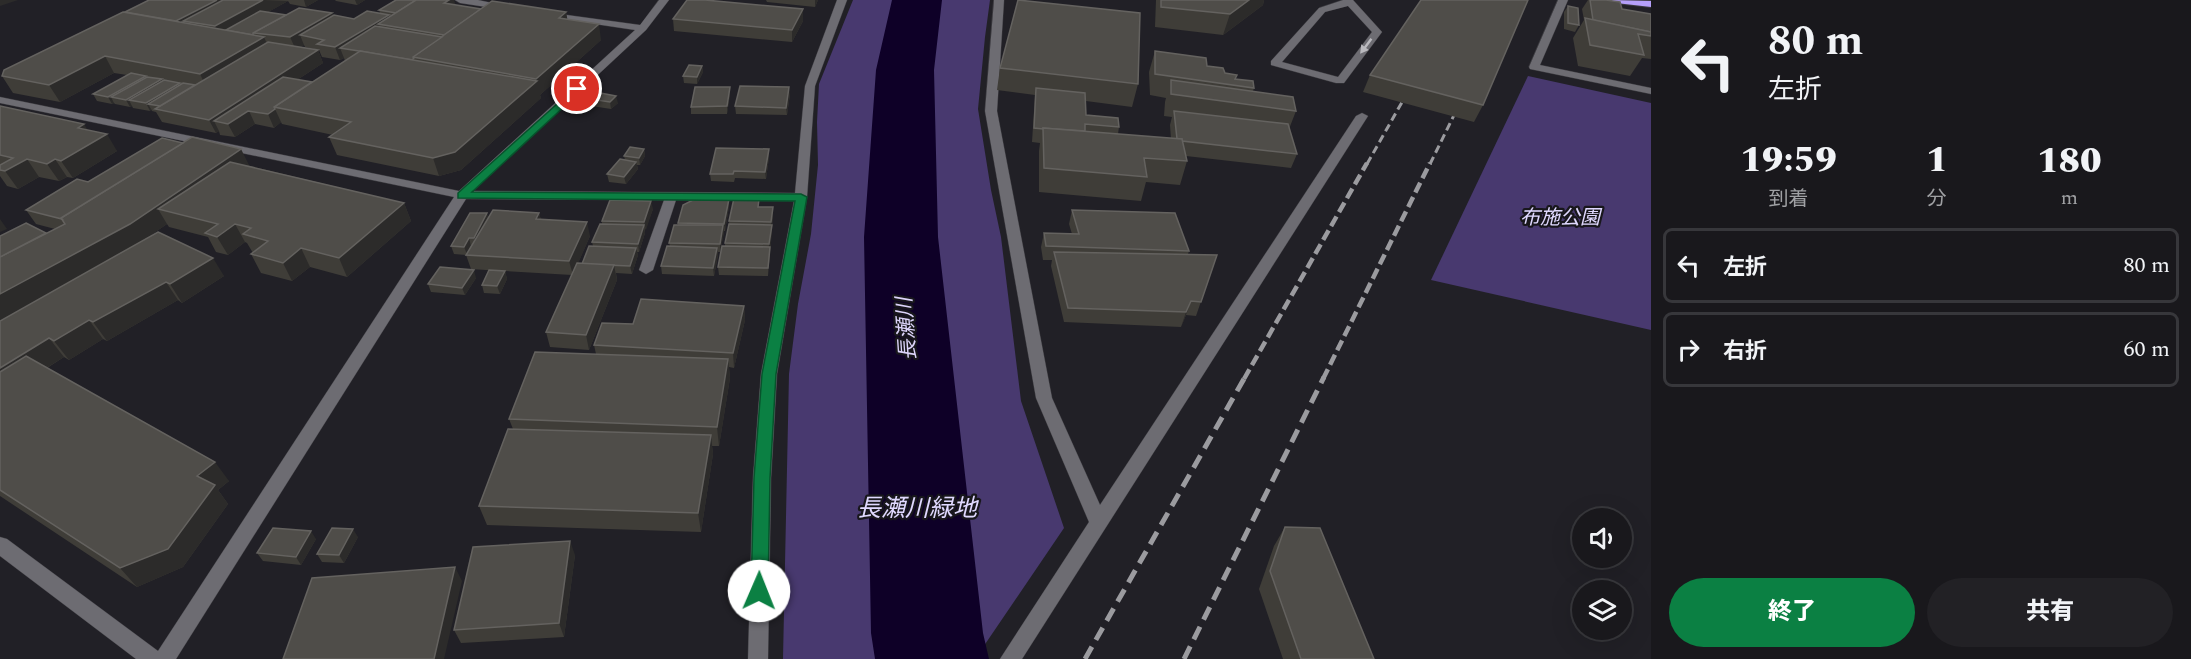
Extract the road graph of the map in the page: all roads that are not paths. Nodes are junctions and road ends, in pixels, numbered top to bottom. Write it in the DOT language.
graph roads {
  1 [pos="460,0"];
  2 [pos="664,0"];
  3 [pos="842,0"];
  4 [pos="999,0"];
  5 [pos="1563,0"];
  6 [pos="1616,0"];
  7 [pos="1348,2"];
  8 [pos="1651,4"];
  9 [pos="517,9"];
  10 [pos="540,12"];
  11 [pos="643,28"];
  12 [pos="1651,91"];
  13 [pos="0,100"];
  14 [pos="1362,116"];
  15 [pos="462,195"];
  16 [pos="671,197"];
  17 [pos="801,197"];
  18 [pos="646,270"];
  19 [pos="1099,525"];
  20 [pos="0,545"];
  21 [pos="152,659"];
  22 [pos="164,659"];
  23 [pos="758,659"];
  24 [pos="1010,659"];
  1 -- 9 [label="street"];
  2 -- 11 [label="street"];
  3 -- 17 [label="street"];
  4 -- 19 [label="street"];
  5 -- 12 [label="street"];
  6 -- 8 [label="highway"];
  7 -- 7 [label="street, one-way"];
  10 -- 11 [label="street"];
  11 -- 15 [label="street"];
  13 -- 15 [label="street"];
  14 -- 19 [label="street"];
  15 -- 16 [label="street"];
  15 -- 22 [label="street"];
  16 -- 17 [label="street"];
  16 -- 18 [label="street"];
  17 -- 23 [label="street"];
  19 -- 24 [label="street"];
  20 -- 21 [label="street"];
}
